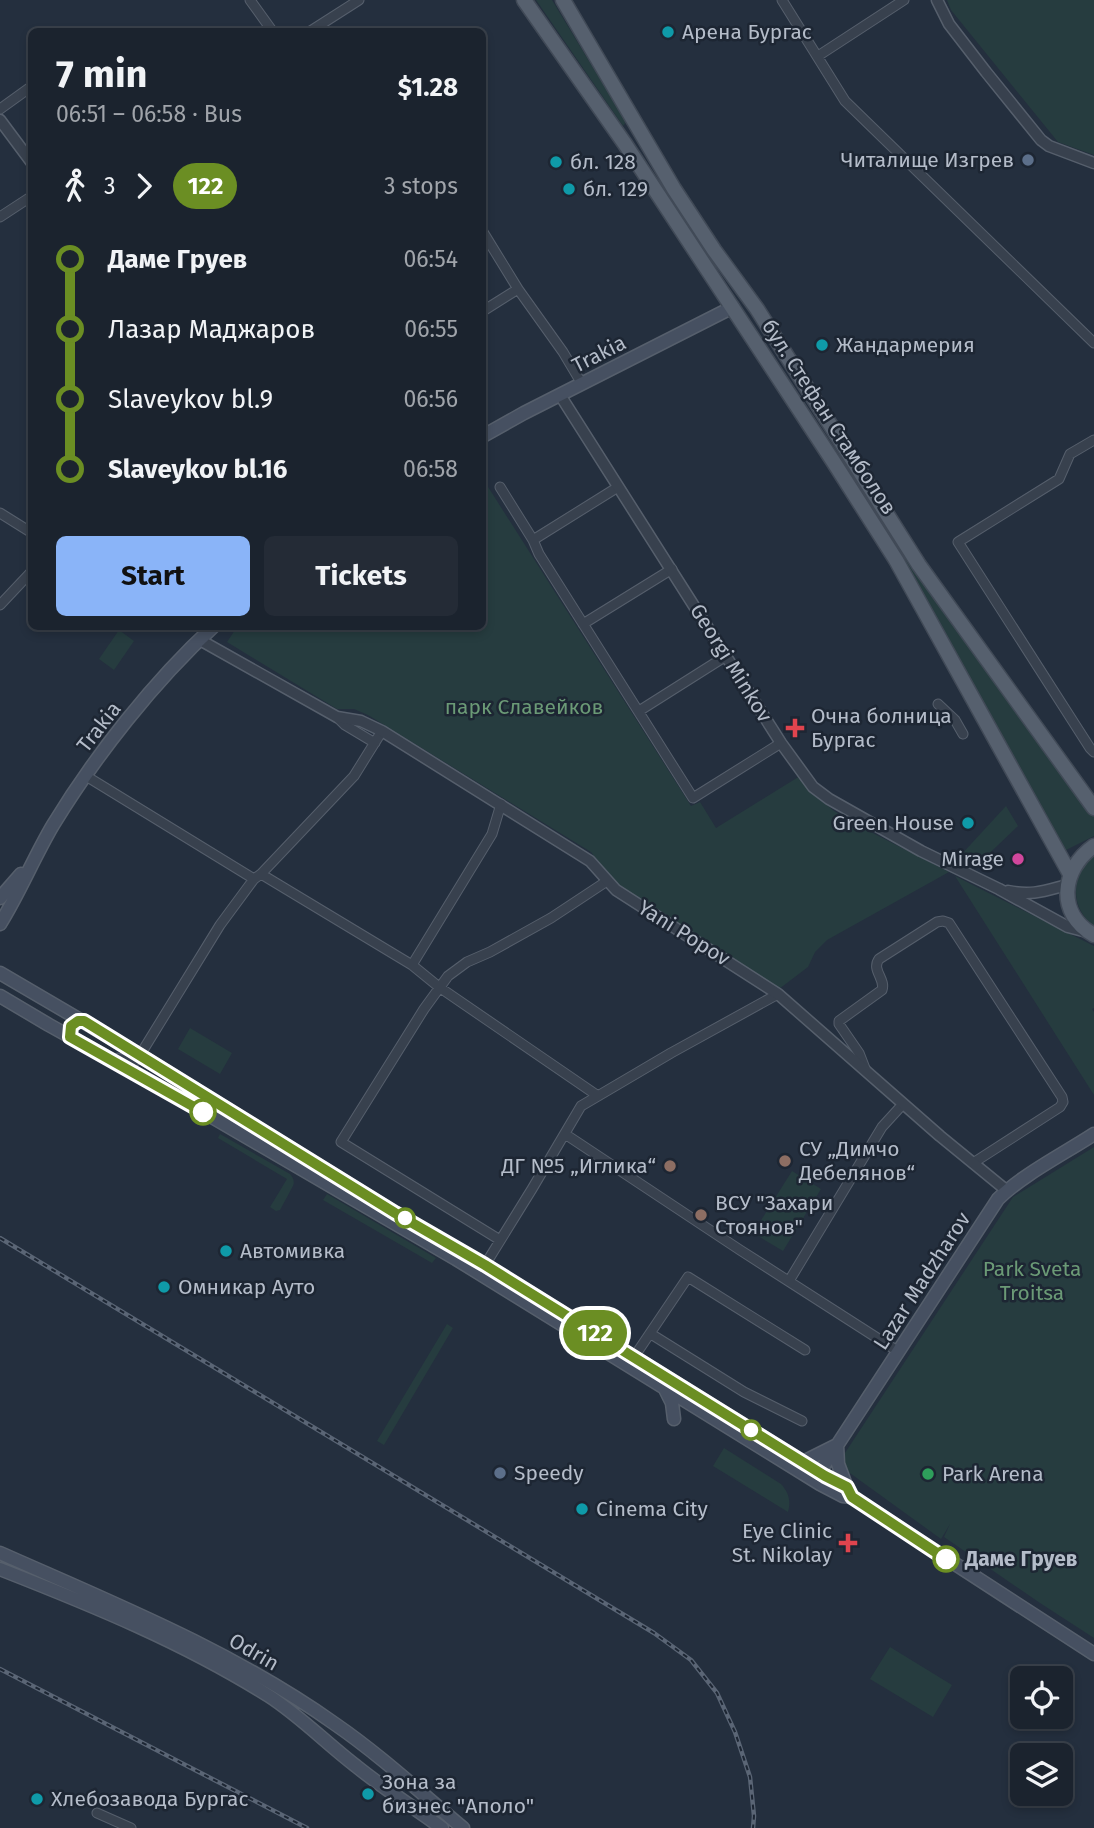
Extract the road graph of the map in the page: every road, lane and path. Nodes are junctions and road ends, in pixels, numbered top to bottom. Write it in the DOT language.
graph roads {
  1 [pos="250,0"];
  2 [pos="359,0"];
  3 [pos="524,0"];
  4 [pos="563,0"];
  5 [pos="782,0"];
  6 [pos="904,0"];
  7 [pos="937,0"];
  8 [pos="270,28"];
  9 [pos="315,28"];
  10 [pos="818,56"];
  11 [pos="28,89"];
  12 [pos="0,109"];
  13 [pos="0,120"];
  14 [pos="28,158"];
  15 [pos="1094,163"];
  16 [pos="28,199"];
  17 [pos="0,217"];
  18 [pos="486,237"];
  19 [pos="518,289"];
  20 [pos="733,307"];
  21 [pos="486,309"];
  22 [pos="1094,343"];
  23 [pos="582,384"];
  24 [pos="805,387"];
  25 [pos="560,395"];
  26 [pos="486,434"];
  27 [pos="1094,440"];
  28 [pos="500,487"];
  29 [pos="618,487"];
  30 [pos="0,513"];
  31 [pos="28,530"];
  32 [pos="533,540"];
  33 [pos="671,569"];
  34 [pos="28,574"];
  35 [pos="0,606"];
  36 [pos="583,624"];
  37 [pos="210,630"];
  38 [pos="200,639"];
  39 [pos="726,656"];
  40 [pos="938,704"];
  41 [pos="639,711"];
  42 [pos="337,717"];
  43 [pos="382,731"];
  44 [pos="963,734"];
  45 [pos="375,743"];
  46 [pos="781,743"];
  47 [pos="1094,752"];
  48 [pos="86,776"];
  49 [pos="501,804"];
  50 [pos="1094,808"];
  51 [pos="1094,846"];
  52 [pos="31,864"];
  53 [pos="257,877"];
  54 [pos="1069,880"];
  55 [pos="607,881"];
  56 [pos="999,889"];
  57 [pos="0,898"];
  58 [pos="0,924"];
  59 [pos="1091,934"];
  60 [pos="412,965"];
  61 [pos="0,972"];
  62 [pos="439,987"];
  63 [pos="778,994"];
  64 [pos="0,996"];
  65 [pos="84,1021"];
  66 [pos="70,1037"];
  67 [pos="140,1055"];
  68 [pos="106,1057"];
  69 [pos="867,1072"];
  70 [pos="598,1096"];
  71 [pos="903,1104"];
  72 [pos="565,1134"];
  73 [pos="1094,1134"];
  74 [pos="973,1163"];
  75 [pos="1006,1191"];
  76 [pos="500,1240"];
  77 [pos="485,1265"];
  78 [pos="789,1282"];
  79 [pos="651,1334"];
  80 [pos="805,1350"];
  81 [pos="899,1352"];
  82 [pos="634,1357"];
  83 [pos="665,1389"];
  84 [pos="688,1397"];
  85 [pos="674,1419"];
  86 [pos="802,1421"];
  87 [pos="837,1445"];
  88 [pos="803,1462"];
  89 [pos="817,1476"];
  90 [pos="849,1492"];
  91 [pos="0,1553"];
  92 [pos="2,1570"];
  93 [pos="63,1581"];
  94 [pos="1094,1654"];
  95 [pos="359,1742"];
  96 [pos="345,1757"];
  97 [pos="380,1759"];
  98 [pos="367,1774"];
  99 [pos="97,1812"];
  100 [pos="131,1828"];
  101 [pos="442,1828"];
  102 [pos="463,1828"];
  1 -- 8 [label="street"];
  2 -- 9 [label="street"];
  3 -- 20 [label="main road, бул. Стефан Стамболов"];
  4 -- 24 [label="main road, бул. Стефан Стамболов"];
  5 -- 10 [label="street"];
  6 -- 10 [label="street"];
  7 -- 15 [label="street"];
  10 -- 22 [label="street"];
  11 -- 12 [label="street"];
  13 -- 14 [label="street"];
  16 -- 17 [label="street"];
  18 -- 19 [label="street"];
  19 -- 21 [label="street"];
  19 -- 23 [label="street"];
  20 -- 23 [label="main road, Trakia"];
  20 -- 24 [label="main road"];
  20 -- 54 [label="main road, бул. Стефан Стамболов"];
  23 -- 25 [label="main road, Trakia"];
  24 -- 50 [label="main road, бул. Стефан Стамболов"];
  25 -- 26 [label="main road, Trakia"];
  25 -- 29 [label="street, Georgi Minkov"];
  27 -- 47 [label="street"];
  28 -- 32 [label="street"];
  29 -- 32 [label="street"];
  29 -- 33 [label="street, Georgi Minkov"];
  30 -- 31 [label="street"];
  32 -- 36 [label="street"];
  33 -- 36 [label="street"];
  33 -- 39 [label="street, Georgi Minkov"];
  34 -- 35 [label="street"];
  36 -- 41 [label="street"];
  37 -- 38 [label="main road, Trakia"];
  38 -- 42 [label="street, Yani Popov"];
  38 -- 48 [label="main road, Trakia"];
  39 -- 41 [label="street"];
  39 -- 46 [label="street, Georgi Minkov"];
  40 -- 44 [label="street"];
  41 -- 46 [label="street"];
  42 -- 43 [label="street, Yani Popov"];
  42 -- 45 [label="street, Yani Popov"];
  43 -- 45 [label="street"];
  43 -- 49 [label="street, Yani Popov"];
  45 -- 53 [label="street"];
  46 -- 56 [label="street, Georgi Minkov"];
  48 -- 52 [label="main road, Trakia"];
  48 -- 53 [label="street"];
  49 -- 55 [label="street, Yani Popov"];
  49 -- 60 [label="street"];
  51 -- 54 [label="main road"];
  52 -- 57 [label="main road, Trakia"];
  52 -- 58 [label="main road, Trakia"];
  53 -- 60 [label="street"];
  53 -- 67 [label="street"];
  54 -- 56 [label="street, Georgi Minkov"];
  54 -- 59 [label="main road, бул. Стефан Стамболов"];
  55 -- 62 [label="street"];
  55 -- 63 [label="street, Yani Popov"];
  56 -- 59 [label="street, Georgi Minkov"];
  60 -- 62 [label="street"];
  61 -- 65 [label="main road"];
  62 -- 70 [label="street"];
  62 -- 76 [label="street"];
  63 -- 69 [label="street, Yani Popov"];
  63 -- 70 [label="street"];
  64 -- 66 [label="main road"];
  65 -- 66 [label="main road"];
  65 -- 67 [label="main road"];
  66 -- 68 [label="main road"];
  67 -- 68 [label="street"];
  67 -- 77 [label="main road"];
  68 -- 83 [label="main road"];
  69 -- 71 [label="street, Yani Popov"];
  69 -- 74 [label="street"];
  70 -- 72 [label="street"];
  71 -- 74 [label="street, Yani Popov"];
  71 -- 78 [label="street"];
  72 -- 76 [label="street"];
  72 -- 78 [label="street"];
  73 -- 75 [label="main road, Lazar Madzharov"];
  74 -- 75 [label="street, Yani Popov"];
  75 -- 81 [label="main road, Lazar Madzharov"];
  76 -- 77 [label="street"];
  77 -- 82 [label="main road"];
  78 -- 81 [label="street"];
  79 -- 80 [label="street"];
  79 -- 82 [label="street"];
  79 -- 86 [label="street"];
  81 -- 87 [label="main road, Lazar Madzharov"];
  82 -- 84 [label="main road"];
  83 -- 84 [label="main road"];
  83 -- 85 [label="main road"];
  84 -- 88 [label="main road"];
  84 -- 89 [label="main road"];
  87 -- 88 [label="main road"];
  87 -- 89 [label="main road, Lazar Madzharov"];
  87 -- 90 [label="main road"];
  88 -- 89 [label="main road"];
  89 -- 90 [label="main road"];
  90 -- 94 [label="main road"];
  91 -- 93 [label="main road, Odrin"];
  92 -- 93 [label="main road"];
  92 -- 96 [label="main road, Odrin"];
  93 -- 95 [label="main road, Odrin"];
  95 -- 96 [label="main road"];
  95 -- 97 [label="main road, Odrin"];
  96 -- 98 [label="main road, Odrin"];
  97 -- 98 [label="main road"];
  97 -- 102 [label="main road, Odrin"];
  98 -- 101 [label="main road, Odrin"];
  99 -- 100 [label="street"];
}
